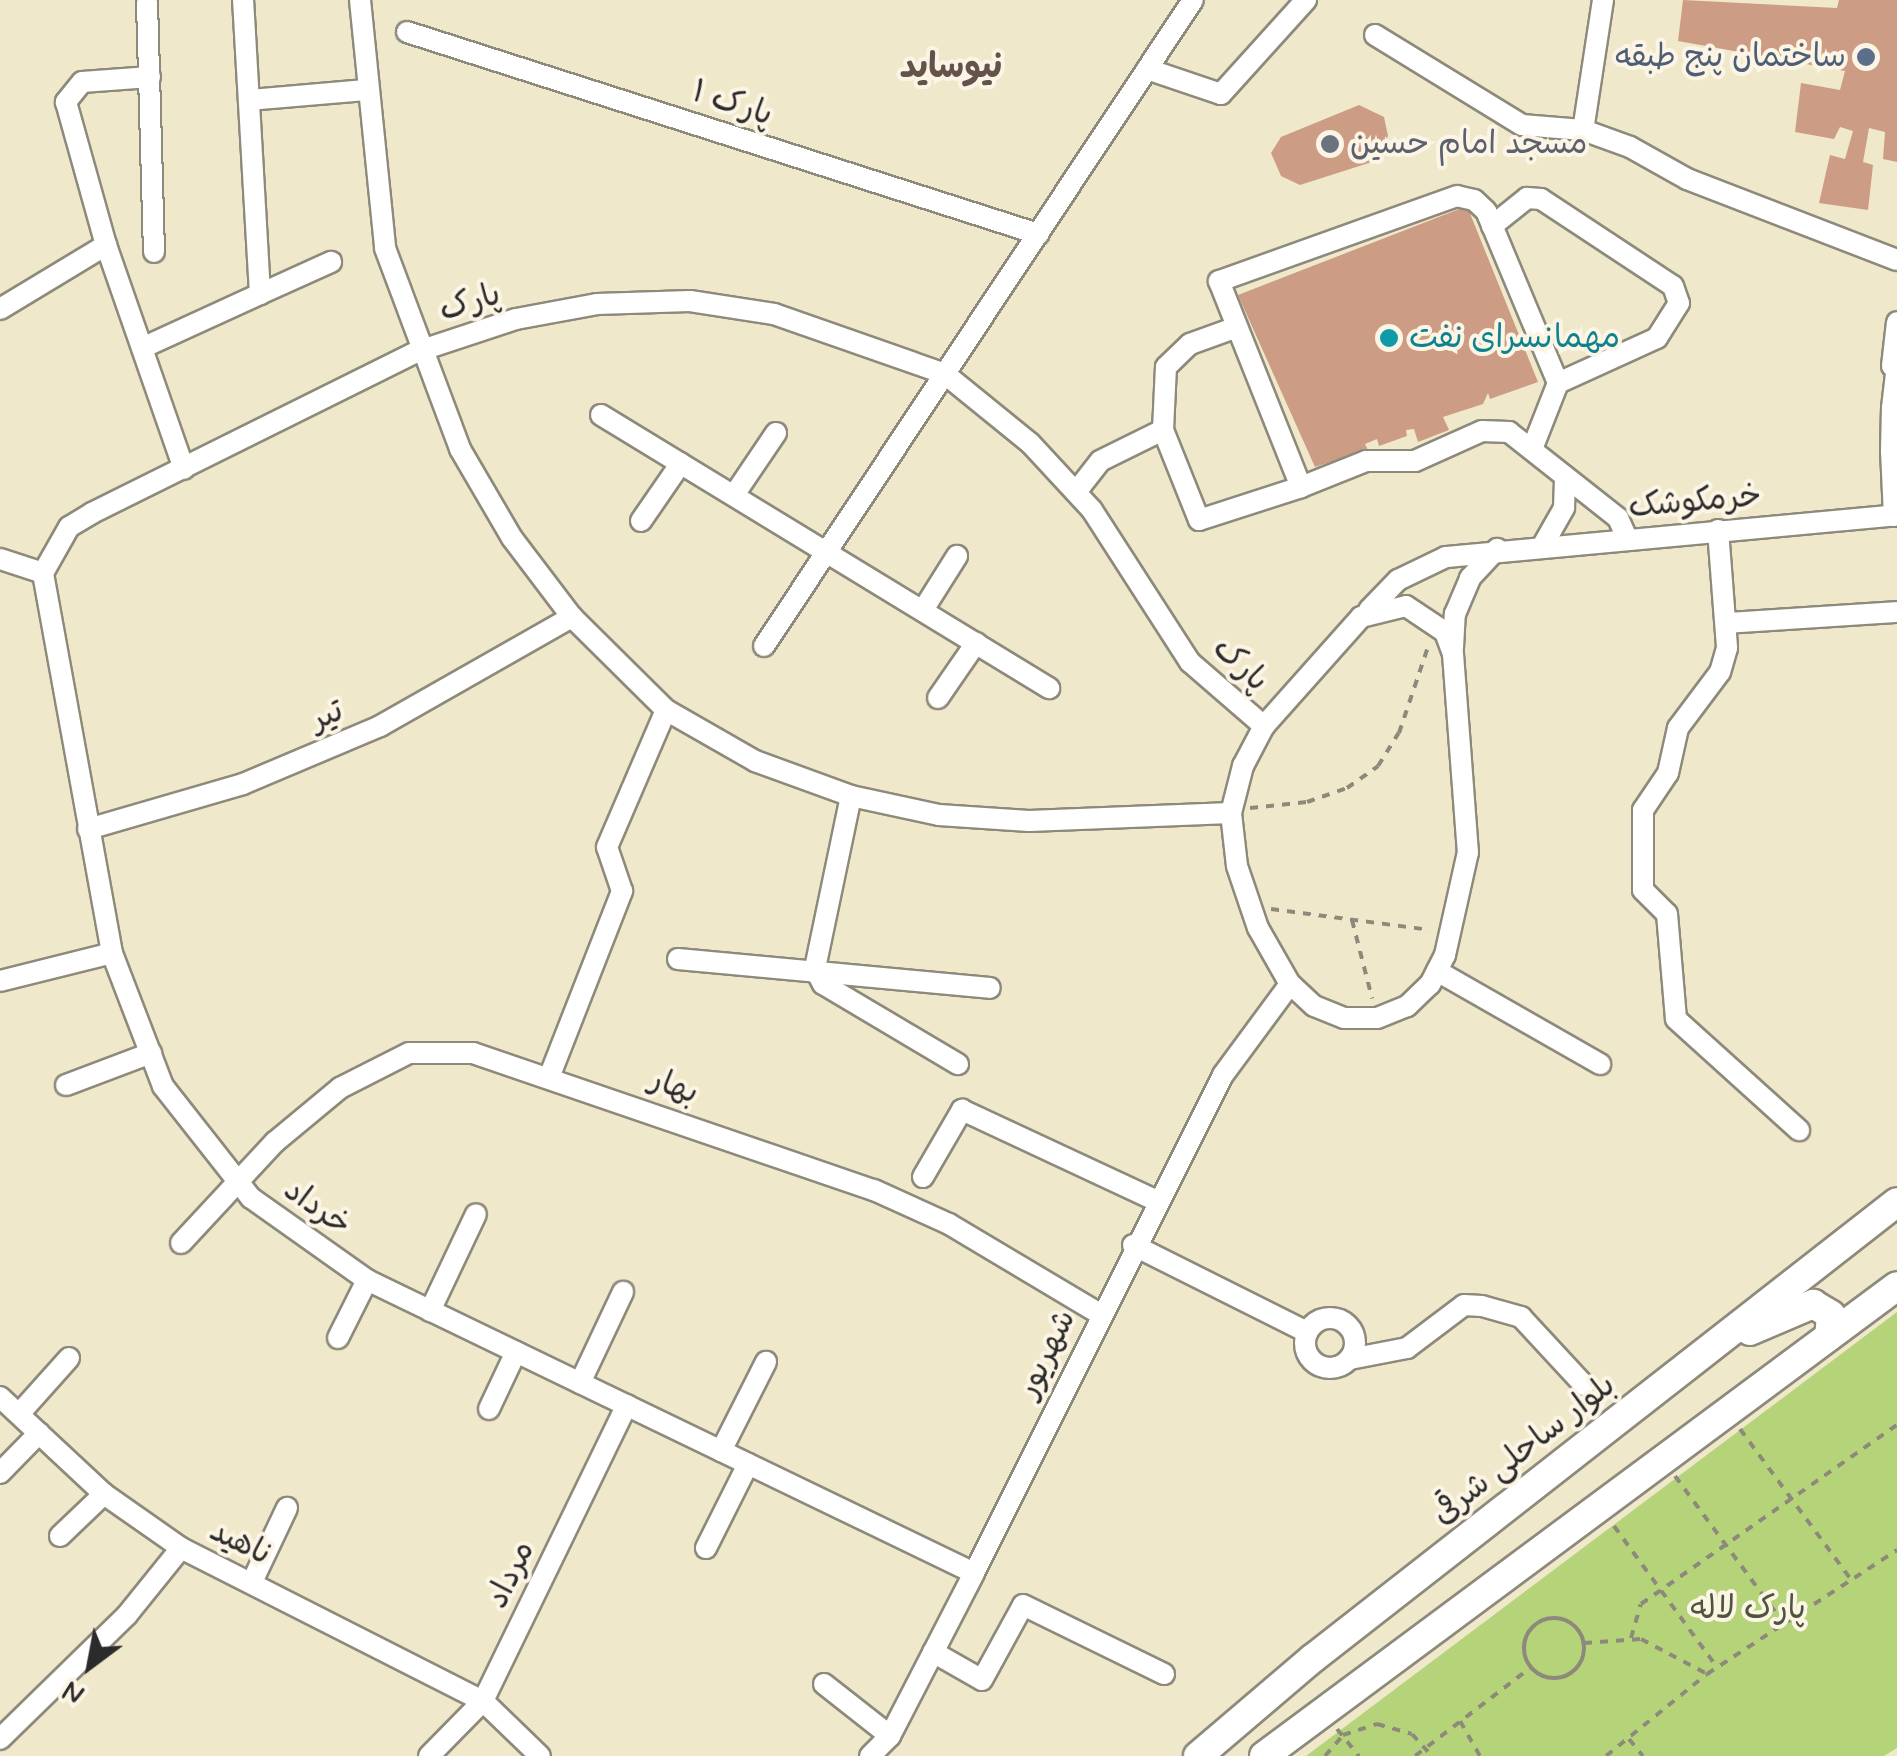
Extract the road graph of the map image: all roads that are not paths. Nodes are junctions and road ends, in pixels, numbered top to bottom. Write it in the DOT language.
graph roads {
  1 [pos="243,0"];
  2 [pos="360,0"];
  3 [pos="1306,0"];
  4 [pos="1603,0"];
  5 [pos="1188,1"];
  6 [pos="147,2"];
  7 [pos="407,32"];
  8 [pos="1374,35"];
  9 [pos="1147,69"];
  10 [pos="150,77"];
  11 [pos="366,90"];
  12 [pos="249,100"];
  13 [pos="1582,130"];
  14 [pos="1492,226"];
  15 [pos="1038,234"];
  16 [pos="106,245"];
  17 [pos="154,252"];
  18 [pos="1897,260"];
  19 [pos="331,262"];
  20 [pos="260,294"];
  21 [pos="0,308"];
  22 [pos="1897,322"];
  23 [pos="1237,327"];
  24 [pos="142,348"];
  25 [pos="419,350"];
  26 [pos="1895,365"];
  27 [pos="945,374"];
  28 [pos="1558,383"];
  29 [pos="1894,408"];
  30 [pos="601,415"];
  31 [pos="1163,430"];
  32 [pos="776,434"];
  33 [pos="1532,449"];
  34 [pos="1894,450"];
  35 [pos="681,463"];
  36 [pos="184,469"];
  37 [pos="1565,479"];
  38 [pos="1300,487"];
  39 [pos="1076,492"];
  40 [pos="734,495"];
  41 [pos="1896,515"];
  42 [pos="641,521"];
  43 [pos="1718,530"];
  44 [pos="1626,538"];
  45 [pos="1543,545"];
  46 [pos="52,548"];
  47 [pos="1498,549"];
  48 [pos="828,552"];
  49 [pos="957,556"];
  50 [pos="0,559"];
  51 [pos="43,573"];
  52 [pos="923,610"];
  53 [pos="1897,612"];
  54 [pos="572,617"];
  55 [pos="1361,617"];
  56 [pos="1726,623"];
  57 [pos="976,643"];
  58 [pos="764,646"];
  59 [pos="1453,654"];
  60 [pos="1049,688"];
  61 [pos="938,698"];
  62 [pos="666,710"];
  63 [pos="1264,726"];
  64 [pos="851,796"];
  65 [pos="1231,812"];
  66 [pos="88,830"];
  67 [pos="112,953"];
  68 [pos="678,959"];
  69 [pos="815,969"];
  70 [pos="1436,971"];
  71 [pos="0,982"];
  72 [pos="1290,984"];
  73 [pos="990,988"];
  74 [pos="150,1053"];
  75 [pos="958,1064"];
  76 [pos="1600,1064"];
  77 [pos="550,1075"];
  78 [pos="66,1085"];
  79 [pos="1799,1130"];
  80 [pos="923,1177"];
  81 [pos="238,1182"];
  82 [pos="1156,1201"];
  83 [pos="1897,1202"];
  84 [pos="476,1214"];
  85 [pos="180,1244"];
  86 [pos="1134,1245"];
  87 [pos="367,1280"];
  88 [pos="1897,1286"];
  89 [pos="623,1292"];
  90 [pos="430,1311"];
  91 [pos="1100,1314"];
  92 [pos="1308,1332"];
  93 [pos="1829,1336"];
  94 [pos="338,1338"];
  95 [pos="516,1352"];
  96 [pos="1704,1354"];
  97 [pos="68,1358"];
  98 [pos="1350,1359"];
  99 [pos="766,1362"];
  100 [pos="580,1383"];
  101 [pos="1584,1385"];
  102 [pos="0,1397"];
  103 [pos="627,1406"];
  104 [pos="490,1410"];
  105 [pos="19,1414"];
  106 [pos="39,1434"];
  107 [pos="722,1451"];
  108 [pos="748,1464"];
  109 [pos="0,1473"];
  110 [pos="104,1494"];
  111 [pos="288,1508"];
  112 [pos="60,1536"];
  113 [pos="181,1548"];
  114 [pos="706,1548"];
  115 [pos="974,1573"];
  116 [pos="252,1582"];
  117 [pos="933,1652"];
  118 [pos="1164,1674"];
  119 [pos="824,1684"];
  120 [pos="483,1702"];
  121 [pos="890,1736"];
  122 [pos="0,1739"];
  123 [pos="429,1756"];
  124 [pos="540,1756"];
  125 [pos="870,1756"];
  126 [pos="1198,1756"];
  127 [pos="1264,1756"];
  1 -- 12 [label="street"];
  2 -- 11 [label="street"];
  3 -- 9 [label="street"];
  4 -- 13 [label="street"];
  5 -- 9 [label="street"];
  6 -- 10 [label="street"];
  7 -- 15 [label="street, پارک ۱"];
  8 -- 13 [label="street"];
  9 -- 15 [label="street"];
  10 -- 16 [label="street"];
  10 -- 17 [label="street"];
  11 -- 12 [label="street"];
  11 -- 25 [label="street"];
  12 -- 20 [label="street"];
  13 -- 18 [label="street"];
  14 -- 23 [label="street"];
  14 -- 28 [label="street"];
  14 -- 28 [label="street"];
  15 -- 27 [label="street"];
  16 -- 21 [label="street"];
  16 -- 24 [label="street"];
  19 -- 20 [label="street"];
  20 -- 24 [label="street"];
  22 -- 26 [label="street"];
  23 -- 31 [label="street"];
  23 -- 38 [label="street"];
  24 -- 36 [label="street"];
  25 -- 27 [label="street, پارک"];
  25 -- 36 [label="street, پارک"];
  25 -- 54 [label="street"];
  26 -- 29 [label="street"];
  27 -- 39 [label="street, پارک"];
  27 -- 48 [label="street"];
  28 -- 33 [label="street"];
  29 -- 34 [label="street"];
  30 -- 35 [label="street"];
  31 -- 38 [label="street"];
  31 -- 39 [label="street"];
  32 -- 40 [label="street"];
  33 -- 37 [label="street"];
  33 -- 38 [label="street"];
  34 -- 41 [label="street"];
  35 -- 40 [label="street"];
  35 -- 42 [label="street"];
  36 -- 46 [label="street, پارک"];
  37 -- 44 [label="street"];
  37 -- 45 [label="street"];
  39 -- 63 [label="street, پارک"];
  40 -- 48 [label="street"];
  41 -- 43 [label="street, خرمکوشک"];
  43 -- 44 [label="street, خرمکوشک"];
  43 -- 56 [label="street"];
  44 -- 45 [label="street, خرمکوشک"];
  45 -- 47 [label="street, خرمکوشک"];
  46 -- 51 [label="street, خرداد"];
  47 -- 55 [label="street, خرمکوشک"];
  47 -- 59 [label="street"];
  48 -- 52 [label="street"];
  48 -- 58 [label="street"];
  49 -- 52 [label="street"];
  50 -- 51 [label="street"];
  51 -- 66 [label="street, خرداد"];
  52 -- 57 [label="street"];
  53 -- 56 [label="street"];
  54 -- 62 [label="street"];
  54 -- 66 [label="street, تیر"];
  55 -- 59 [label="street"];
  55 -- 63 [label="street, خرمکوشک"];
  56 -- 79 [label="street"];
  57 -- 60 [label="street"];
  57 -- 61 [label="street"];
  59 -- 70 [label="street"];
  62 -- 64 [label="street"];
  62 -- 77 [label="street"];
  63 -- 65 [label="street, خرمکوشک"];
  64 -- 65 [label="street"];
  64 -- 69 [label="street"];
  65 -- 72 [label="street"];
  66 -- 67 [label="street, خرداد"];
  67 -- 71 [label="street"];
  67 -- 74 [label="street, خرداد"];
  68 -- 69 [label="street"];
  69 -- 73 [label="street"];
  69 -- 75 [label="street"];
  70 -- 72 [label="street"];
  70 -- 76 [label="street"];
  72 -- 82 [label="street, شهریور"];
  74 -- 78 [label="street"];
  74 -- 81 [label="street, خرداد"];
  77 -- 81 [label="street, بهار"];
  77 -- 91 [label="street, بهار"];
  80 -- 82 [label="street"];
  81 -- 85 [label="street, بهار"];
  81 -- 87 [label="street, خرداد"];
  82 -- 86 [label="street, شهریور"];
  83 -- 96 [label="main road, بلوار ساحلی شرقی"];
  84 -- 90 [label="street"];
  86 -- 91 [label="street, شهریور"];
  86 -- 92 [label="street"];
  87 -- 90 [label="street, خرداد"];
  87 -- 94 [label="street"];
  88 -- 93 [label="main road"];
  89 -- 100 [label="street"];
  90 -- 95 [label="street, خرداد"];
  91 -- 115 [label="street, شهریور"];
  92 -- 98 [label="street"];
  92 -- 98 [label="street"];
  93 -- 96 [label="main road"];
  93 -- 127 [label="main road"];
  95 -- 100 [label="street, خرداد"];
  95 -- 104 [label="street"];
  96 -- 126 [label="main road, بلوار ساحلی شرقی"];
  97 -- 105 [label="street"];
  98 -- 101 [label="street"];
  99 -- 107 [label="street"];
  100 -- 103 [label="street, خرداد"];
  102 -- 105 [label="street, ناهید"];
  103 -- 107 [label="street, خرداد"];
  103 -- 120 [label="street, مرداد"];
  105 -- 106 [label="street, ناهید"];
  106 -- 109 [label="street"];
  106 -- 110 [label="street, ناهید"];
  107 -- 108 [label="street, خرداد"];
  108 -- 114 [label="street"];
  108 -- 115 [label="street, خرداد"];
  110 -- 112 [label="street"];
  110 -- 113 [label="street, ناهید"];
  111 -- 116 [label="street"];
  113 -- 116 [label="street, ناهید"];
  113 -- 122 [label="street"];
  115 -- 117 [label="street, شهریور"];
  116 -- 120 [label="street, ناهید"];
  117 -- 118 [label="street"];
  117 -- 121 [label="street, شهریور"];
  119 -- 121 [label="street"];
  120 -- 123 [label="street, مرداد"];
  120 -- 124 [label="street, ناهید"];
  121 -- 125 [label="street, شهریور"];
}
